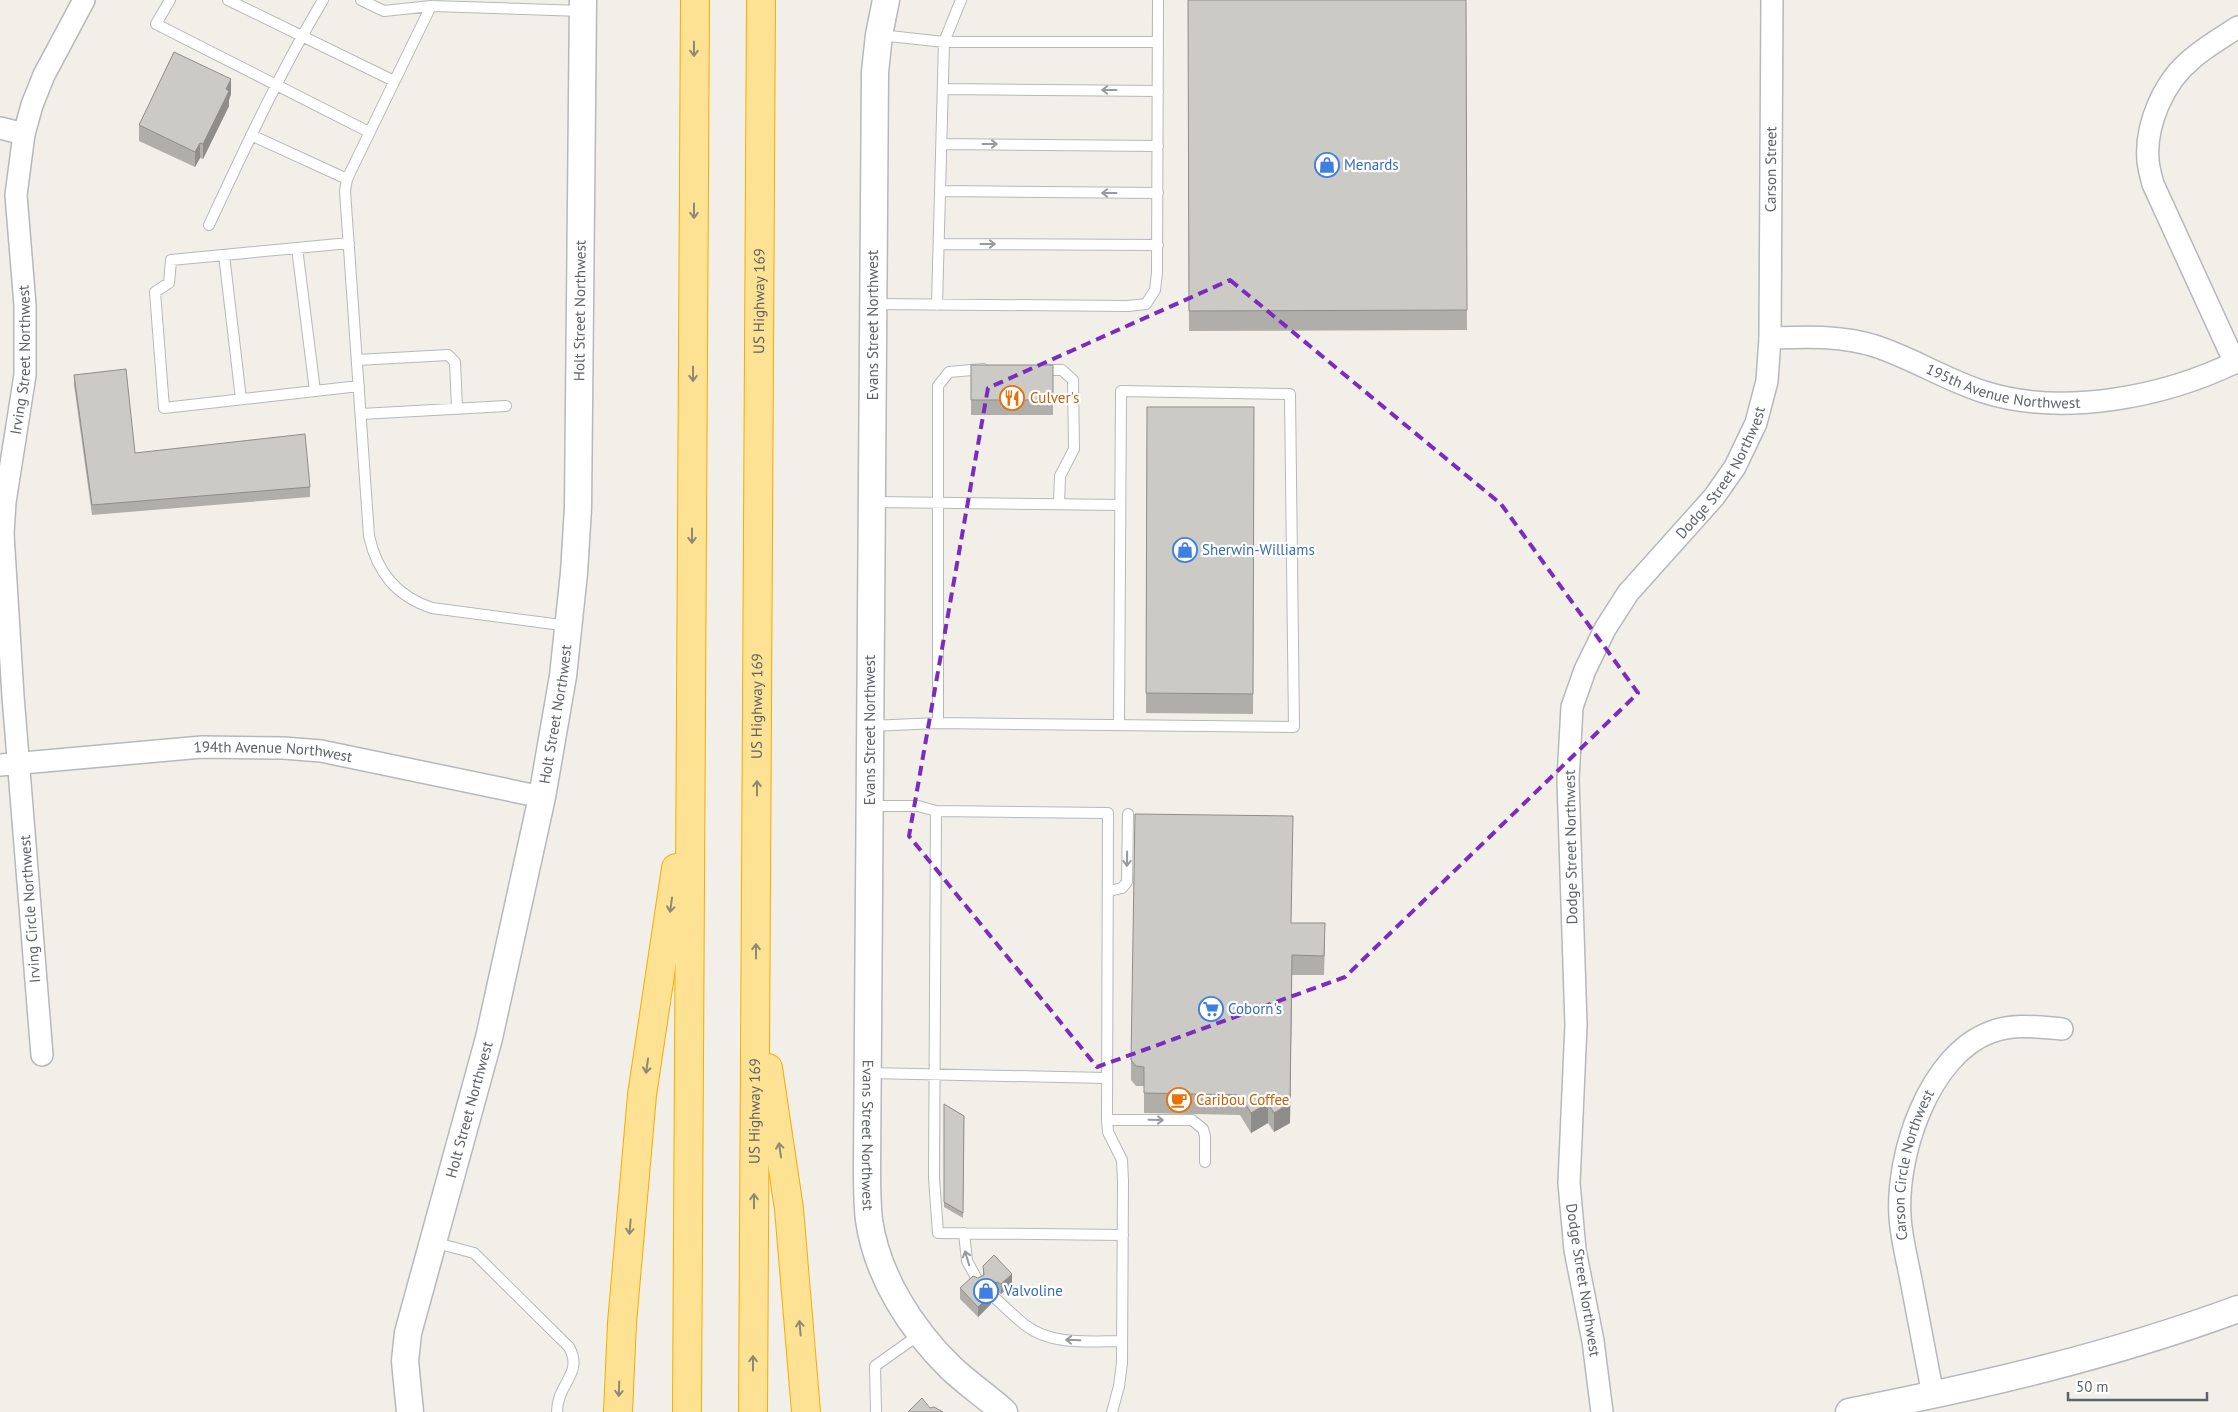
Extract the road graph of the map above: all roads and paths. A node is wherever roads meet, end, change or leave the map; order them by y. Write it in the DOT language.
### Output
graph roads {
  1 [pos="84,0"];
  2 [pos="170,0"];
  3 [pos="228,0"];
  4 [pos="323,0"];
  5 [pos="361,0"];
  6 [pos="389,0"];
  7 [pos="695,0"];
  8 [pos="761,0"];
  9 [pos="886,0"];
  10 [pos="961,0"];
  11 [pos="1158,0"];
  12 [pos="1772,0"];
  13 [pos="431,6"];
  14 [pos="583,6"];
  15 [pos="384,11"];
  16 [pos="2238,27"];
  17 [pos="879,35"];
  18 [pos="301,36"];
  19 [pos="944,42"];
  20 [pos="1158,42"];
  21 [pos="394,81"];
  22 [pos="276,85"];
  23 [pos="943,89"];
  24 [pos="1158,91"];
  25 [pos="0,128"];
  26 [pos="369,132"];
  27 [pos="24,134"];
  28 [pos="251,135"];
  29 [pos="942,144"];
  30 [pos="1158,146"];
  31 [pos="347,179"];
  32 [pos="940,191"];
  33 [pos="1158,193"];
  34 [pos="210,224"];
  35 [pos="349,243"];
  36 [pos="939,244"];
  37 [pos="1158,245"];
  38 [pos="297,248"];
  39 [pos="224,255"];
  40 [pos="873,304"];
  41 [pos="938,304"];
  42 [pos="1770,338"];
  43 [pos="357,360"];
  44 [pos="2236,362"];
  45 [pos="992,369"];
  46 [pos="1032,370"];
  47 [pos="359,386"];
  48 [pos="315,391"];
  49 [pos="241,399"];
  50 [pos="506,406"];
  51 [pos="458,408"];
  52 [pos="361,414"];
  53 [pos="8,437"];
  54 [pos="872,502"];
  55 [pos="939,502"];
  56 [pos="1059,504"];
  57 [pos="1120,505"];
  58 [pos="569,626"];
  59 [pos="938,724"];
  60 [pos="1119,725"];
  61 [pos="869,726"];
  62 [pos="10,764"];
  63 [pos="691,770"];
  64 [pos="542,797"];
  65 [pos="870,806"];
  66 [pos="936,811"];
  67 [pos="1128,814"];
  68 [pos="1109,891"];
  69 [pos="755,979"];
  70 [pos="2062,1029"];
  71 [pos="42,1055"];
  72 [pos="869,1073"];
  73 [pos="936,1075"];
  74 [pos="1106,1078"];
  75 [pos="1107,1120"];
  76 [pos="1205,1162"];
  77 [pos="964,1233"];
  78 [pos="1123,1235"];
  79 [pos="433,1242"];
  80 [pos="978,1280"];
  81 [pos="996,1299"];
  82 [pos="2238,1309"];
  83 [pos="921,1333"];
  84 [pos="1122,1341"];
  85 [pos="1933,1395"];
  86 [pos="410,1412"];
  87 [pos="558,1412"];
  88 [pos="618,1412"];
  89 [pos="687,1412"];
  90 [pos="753,1412"];
  91 [pos="806,1412"];
  92 [pos="876,1412"];
  93 [pos="1004,1412"];
  94 [pos="1112,1412"];
  95 [pos="1602,1412"];
  96 [pos="1848,1412"];
  1 -- 27 [label="street, Irving Street Northwest"];
  2 -- 22 [label="lane"];
  3 -- 18 [label="lane"];
  4 -- 18 [label="lane"];
  5 -- 15 [label="lane"];
  6 -- 15 [label="lane"];
  7 -- 63 [label="highway, one-way"];
  69 -- 8 [label="highway, US Highway 169, one-way"];
  9 -- 17 [label="street, Evans Street Northwest"];
  10 -- 19 [label="lane"];
  11 -- 20 [label="lane"];
  12 -- 42 [label="street, Carson Street"];
  13 -- 14 [label="lane"];
  13 -- 15 [label="lane"];
  13 -- 21 [label="lane"];
  14 -- 58 [label="street, Holt Street Northwest"];
  16 -- 44 [label="street"];
  17 -- 19 [label="lane"];
  17 -- 40 [label="street, Evans Street Northwest"];
  18 -- 21 [label="lane"];
  18 -- 22 [label="lane"];
  19 -- 20 [label="lane"];
  19 -- 23 [label="lane"];
  20 -- 24 [label="lane"];
  21 -- 26 [label="lane"];
  22 -- 26 [label="lane"];
  22 -- 28 [label="lane"];
  24 -- 23 [label="lane, one-way"];
  23 -- 29 [label="lane"];
  24 -- 30 [label="lane"];
  25 -- 27 [label="street"];
  26 -- 31 [label="lane"];
  27 -- 53 [label="street, Irving Street Northwest"];
  28 -- 31 [label="lane"];
  28 -- 34 [label="lane"];
  29 -- 30 [label="lane, one-way"];
  29 -- 32 [label="lane"];
  30 -- 33 [label="lane"];
  31 -- 35 [label="lane"];
  33 -- 32 [label="lane, one-way"];
  32 -- 36 [label="lane"];
  33 -- 37 [label="lane"];
  35 -- 38 [label="lane"];
  35 -- 43 [label="lane"];
  36 -- 37 [label="lane, one-way"];
  36 -- 41 [label="lane"];
  37 -- 41 [label="lane"];
  38 -- 39 [label="lane"];
  38 -- 48 [label="lane"];
  39 -- 49 [label="lane"];
  39 -- 49 [label="lane"];
  40 -- 41 [label="lane"];
  40 -- 54 [label="street, Evans Street Northwest"];
  42 -- 44 [label="street, 195th Avenue Northwest"];
  42 -- 95 [label="street, Dodge Street Northwest"];
  43 -- 47 [label="lane"];
  43 -- 51 [label="lane"];
  45 -- 55 [label="lane"];
  46 -- 56 [label="lane"];
  47 -- 48 [label="lane"];
  47 -- 52 [label="lane"];
  48 -- 49 [label="lane"];
  50 -- 51 [label="lane"];
  51 -- 52 [label="lane"];
  52 -- 58 [label="lane"];
  53 -- 62 [label="street, Irving Street Northwest"];
  54 -- 55 [label="lane"];
  54 -- 61 [label="street, Evans Street Northwest"];
  55 -- 56 [label="lane"];
  55 -- 59 [label="lane"];
  56 -- 57 [label="lane"];
  57 -- 60 [label="lane"];
  57 -- 60 [label="lane"];
  58 -- 64 [label="street, Holt Street Northwest"];
  59 -- 60 [label="lane"];
  59 -- 61 [label="lane"];
  61 -- 65 [label="street, Evans Street Northwest"];
  62 -- 64 [label="street, 194th Avenue Northwest"];
  62 -- 71 [label="street, Irving Circle Northwest"];
  63 -- 88 [label="highway, one-way"];
  63 -- 89 [label="highway"];
  64 -- 79 [label="street, Holt Street Northwest"];
  65 -- 66 [label="lane"];
  65 -- 72 [label="street, Evans Street Northwest"];
  66 -- 68 [label="lane"];
  66 -- 73 [label="lane"];
  67 -- 68 [label="lane, one-way"];
  68 -- 74 [label="lane"];
  90 -- 69 [label="highway, US Highway 169, one-way"];
  91 -- 69 [label="highway, one-way"];
  70 -- 85 [label="street, Carson Circle Northwest"];
  72 -- 73 [label="lane"];
  72 -- 83 [label="street, Evans Street Northwest"];
  73 -- 74 [label="lane"];
  73 -- 77 [label="lane"];
  74 -- 75 [label="lane"];
  75 -- 76 [label="lane, one-way"];
  75 -- 78 [label="lane"];
  77 -- 78 [label="lane"];
  80 -- 77 [label="lane, one-way"];
  78 -- 84 [label="lane"];
  79 -- 86 [label="street, Holt Street Northwest"];
  79 -- 87 [label="lane"];
  84 -- 81 [label="lane, one-way"];
  82 -- 85 [label="street"];
  83 -- 92 [label="lane"];
  83 -- 93 [label="street, Evans Street Northwest"];
  84 -- 94 [label="lane"];
  85 -- 96 [label="street"];
}
